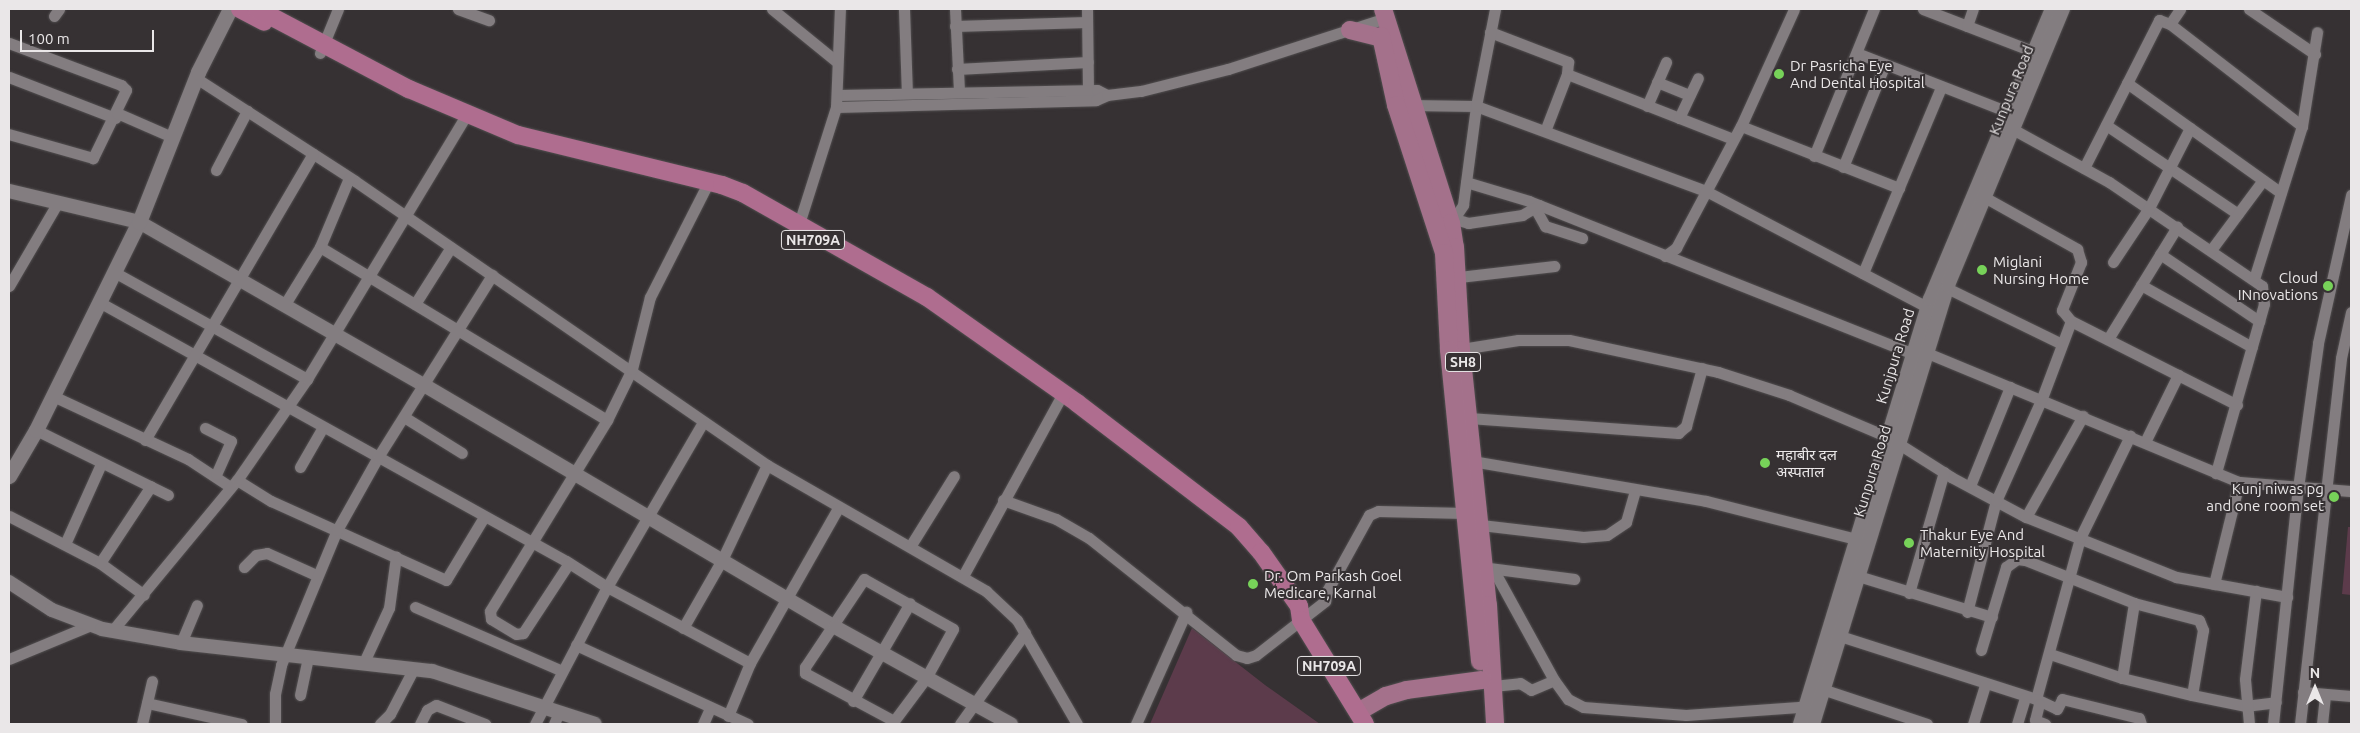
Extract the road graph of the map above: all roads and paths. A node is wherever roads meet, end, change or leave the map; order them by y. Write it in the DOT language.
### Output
graph roads {
  1 [pos="230,9"];
  2 [pos="240,9"];
  3 [pos="256,9"];
  4 [pos="338,9"];
  5 [pos="458,9"];
  6 [pos="772,9"];
  7 [pos="840,9"];
  8 [pos="904,9"];
  9 [pos="954,9"];
  10 [pos="1087,9"];
  11 [pos="1495,9"];
  12 [pos="1794,9"];
  13 [pos="1874,9"];
  14 [pos="1923,9"];
  15 [pos="1974,9"];
  16 [pos="2052,9"];
  17 [pos="2063,9"];
  18 [pos="2180,9"];
  19 [pos="2249,9"];
  20 [pos="1380,14"];
  21 [pos="483,15"];
  22 [pos="1087,22"];
  23 [pos="2170,24"];
  24 [pos="955,26"];
  25 [pos="1967,26"];
  26 [pos="1350,30"];
  27 [pos="1490,32"];
  28 [pos="2317,32"];
  29 [pos="1381,38"];
  30 [pos="9,43"];
  31 [pos="321,49"];
  32 [pos="1857,53"];
  33 [pos="2038,54"];
  34 [pos="2315,54"];
  35 [pos="837,62"];
  36 [pos="1088,62"];
  37 [pos="1666,62"];
  38 [pos="1886,64"];
  39 [pos="957,68"];
  40 [pos="1567,74"];
  41 [pos="9,77"];
  42 [pos="196,78"];
  43 [pos="1698,78"];
  44 [pos="1657,82"];
  45 [pos="2127,83"];
  46 [pos="1941,87"];
  47 [pos="1088,90"];
  48 [pos="959,92"];
  49 [pos="907,93"];
  50 [pos="838,95"];
  51 [pos="1107,95"];
  52 [pos="1690,95"];
  53 [pos="1405,105"];
  54 [pos="1476,106"];
  55 [pos="1647,106"];
  56 [pos="836,107"];
  57 [pos="247,111"];
  58 [pos="116,115"];
  59 [pos="1679,118"];
  60 [pos="463,120"];
  61 [pos="2010,120"];
  62 [pos="2106,125"];
  63 [pos="1741,126"];
  64 [pos="2302,126"];
  65 [pos="2190,128"];
  66 [pos="1545,131"];
  67 [pos="9,134"];
  68 [pos="172,137"];
  69 [pos="1733,139"];
  70 [pos="313,154"];
  71 [pos="1814,156"];
  72 [pos="2169,165"];
  73 [pos="1842,167"];
  74 [pos="2084,168"];
  75 [pos="216,170"];
  76 [pos="350,178"];
  77 [pos="2263,180"];
  78 [pos="1466,182"];
  79 [pos="9,183"];
  80 [pos="707,185"];
  81 [pos="1899,188"];
  82 [pos="9,191"];
  83 [pos="1706,191"];
  84 [pos="2280,192"];
  85 [pos="1980,195"];
  86 [pos="2351,195"];
  87 [pos="58,202"];
  88 [pos="1537,206"];
  89 [pos="2148,208"];
  90 [pos="2238,214"];
  91 [pos="407,217"];
  92 [pos="1453,221"];
  93 [pos="139,222"];
  94 [pos="798,227"];
  95 [pos="2177,227"];
  96 [pos="1582,238"];
  97 [pos="320,247"];
  98 [pos="451,247"];
  99 [pos="2211,250"];
  100 [pos="2160,254"];
  101 [pos="1665,256"];
  102 [pos="2113,262"];
  103 [pos="1554,266"];
  104 [pos="114,272"];
  105 [pos="1863,273"];
  106 [pos="492,275"];
  107 [pos="371,277"];
  108 [pos="1459,277"];
  109 [pos="240,279"];
  110 [pos="2254,279"];
  111 [pos="2141,285"];
  112 [pos="9,286"];
  113 [pos="1947,288"];
  114 [pos="99,302"];
  115 [pos="285,304"];
  116 [pos="416,304"];
  117 [pos="1453,309"];
  118 [pos="1933,310"];
  119 [pos="2351,312"];
  120 [pos="2259,320"];
  121 [pos="2071,321"];
  122 [pos="212,324"];
  123 [pos="459,331"];
  124 [pos="336,334"];
  125 [pos="2108,339"];
  126 [pos="2060,343"];
  127 [pos="2252,347"];
  128 [pos="1455,350"];
  129 [pos="1918,352"];
  130 [pos="193,355"];
  131 [pos="1702,368"];
  132 [pos="632,369"];
  133 [pos="2178,375"];
  134 [pos="307,379"];
  135 [pos="424,384"];
  136 [pos="2010,387"];
  137 [pos="1460,394"];
  138 [pos="53,396"];
  139 [pos="1061,397"];
  140 [pos="2042,398"];
  141 [pos="2237,405"];
  142 [pos="288,406"];
  143 [pos="2083,416"];
  144 [pos="404,417"];
  145 [pos="1469,418"];
  146 [pos="607,420"];
  147 [pos="703,422"];
  148 [pos="323,427"];
  149 [pos="205,428"];
  150 [pos="36,430"];
  151 [pos="2130,436"];
  152 [pos="145,440"];
  153 [pos="1893,440"];
  154 [pos="2144,442"];
  155 [pos="462,452"];
  156 [pos="378,457"];
  157 [pos="1472,461"];
  158 [pos="101,464"];
  159 [pos="767,465"];
  160 [pos="300,467"];
  161 [pos="1944,472"];
  162 [pos="575,473"];
  163 [pos="2216,473"];
  164 [pos="216,474"];
  165 [pos="9,476"];
  166 [pos="954,476"];
  167 [pos="2239,482"];
  168 [pos="233,483"];
  169 [pos="151,486"];
  170 [pos="1970,486"];
  171 [pos="2298,488"];
  172 [pos="2326,488"];
  173 [pos="1636,490"];
  174 [pos="2351,490"];
  175 [pos="168,495"];
  176 [pos="1003,500"];
  177 [pos="1996,501"];
  178 [pos="838,508"];
  179 [pos="1466,512"];
  180 [pos="9,516"];
  181 [pos="484,516"];
  182 [pos="650,517"];
  183 [pos="2026,517"];
  184 [pos="1481,526"];
  185 [pos="337,530"];
  186 [pos="2080,538"];
  187 [pos="1862,540"];
  188 [pos="532,542"];
  189 [pos="65,544"];
  190 [pos="911,545"];
  191 [pos="396,556"];
  192 [pos="722,560"];
  193 [pos="100,563"];
  194 [pos="570,563"];
  195 [pos="244,567"];
  196 [pos="1483,567"];
  197 [pos="316,575"];
  198 [pos="963,576"];
  199 [pos="1858,576"];
  200 [pos="1574,579"];
  201 [pos="2069,580"];
  202 [pos="9,582"];
  203 [pos="2214,584"];
  204 [pos="607,587"];
  205 [pos="2256,591"];
  206 [pos="1909,593"];
  207 [pos="144,595"];
  208 [pos="2287,597"];
  209 [pos="789,598"];
  210 [pos="910,603"];
  211 [pos="2134,603"];
  212 [pos="197,605"];
  213 [pos="415,607"];
  214 [pos="1186,612"];
  215 [pos="1967,612"];
  216 [pos="1992,617"];
  217 [pos="1301,620"];
  218 [pos="91,625"];
  219 [pos="835,627"];
  220 [pos="683,628"];
  221 [pos="112,631"];
  222 [pos="1025,633"];
  223 [pos="1840,636"];
  224 [pos="181,643"];
  225 [pos="576,646"];
  226 [pos="1981,650"];
  227 [pos="285,653"];
  228 [pos="881,653"];
  229 [pos="2050,654"];
  230 [pos="308,656"];
  231 [pos="9,658"];
  232 [pos="364,662"];
  233 [pos="750,663"];
  234 [pos="414,668"];
  235 [pos="562,671"];
  236 [pos="926,678"];
  237 [pos="2122,678"];
  238 [pos="1554,680"];
  239 [pos="152,681"];
  240 [pos="1487,683"];
  241 [pos="1985,685"];
  242 [pos="1818,687"];
  243 [pos="2303,692"];
  244 [pos="2325,694"];
  245 [pos="300,695"];
  246 [pos="2192,695"];
  247 [pos="2351,696"];
  248 [pos="2034,700"];
  249 [pos="853,701"];
  250 [pos="2276,702"];
  251 [pos="147,703"];
  252 [pos="973,704"];
  253 [pos="545,706"];
  254 [pos="1812,706"];
  255 [pos="2245,706"];
  256 [pos="710,708"];
  257 [pos="728,716"];
  258 [pos="556,718"];
  259 [pos="1361,718"];
  260 [pos="201,719"];
  261 [pos="1687,719"];
  262 [pos="2117,719"];
  263 [pos="142,724"];
  264 [pos="242,724"];
  265 [pos="275,724"];
  266 [pos="380,724"];
  267 [pos="420,724"];
  268 [pos="485,724"];
  269 [pos="535,724"];
  270 [pos="595,724"];
  271 [pos="703,724"];
  272 [pos="747,724"];
  273 [pos="960,724"];
  274 [pos="1011,724"];
  275 [pos="1077,724"];
  276 [pos="1136,724"];
  277 [pos="1486,724"];
  278 [pos="1495,724"];
  279 [pos="1800,724"];
  280 [pos="1813,724"];
  281 [pos="1927,724"];
  282 [pos="1973,724"];
  283 [pos="2017,724"];
  284 [pos="2045,724"];
  285 [pos="2141,724"];
  286 [pos="2249,724"];
  287 [pos="2273,724"];
  288 [pos="2300,724"];
  289 [pos="2322,724"];
  1 -- 42 [label="main road"];
  2 -- 31 [label="highway, NH709A"];
  3 -- 31 [label="highway, NH709A"];
  4 -- 31 [label="street"];
  5 -- 21 [label="street"];
  6 -- 35 [label="street"];
  7 -- 35 [label="street"];
  8 -- 49 [label="street"];
  9 -- 24 [label="street"];
  10 -- 22 [label="street"];
  11 -- 27 [label="street"];
  12 -- 63 [label="street"];
  13 -- 32 [label="street"];
  14 -- 25 [label="street"];
  15 -- 25 [label="street"];
  16 -- 33 [label="street, Kunjpura Road"];
  17 -- 33 [label="street, Kunpura Road"];
  18 -- 23 [label="street"];
  19 -- 34 [label="street"];
  20 -- 26 [label="street"];
  20 -- 29 [label="main road, SH8"];
  20 -- 53 [label="main road, SH8"];
  22 -- 24 [label="street"];
  22 -- 36 [label="street"];
  23 -- 45 [label="street"];
  23 -- 64 [label="street"];
  24 -- 39 [label="street"];
  25 -- 33 [label="street"];
  26 -- 29 [label="main road"];
  26 -- 51 [label="street"];
  27 -- 40 [label="street"];
  27 -- 54 [label="street"];
  28 -- 34 [label="street"];
  29 -- 53 [label="main road, SH8"];
  30 -- 58 [label="street"];
  31 -- 60 [label="highway, NH709A"];
  32 -- 38 [label="street"];
  32 -- 71 [label="street"];
  33 -- 61 [label="street, Kunjpura Road"];
  34 -- 64 [label="street"];
  35 -- 50 [label="street"];
  36 -- 39 [label="street"];
  36 -- 47 [label="street"];
  37 -- 44 [label="street"];
  38 -- 46 [label="street"];
  38 -- 73 [label="street"];
  39 -- 48 [label="street"];
  40 -- 55 [label="street"];
  40 -- 66 [label="street"];
  41 -- 58 [label="street"];
  42 -- 57 [label="street"];
  42 -- 68 [label="main road"];
  43 -- 52 [label="street"];
  44 -- 52 [label="street"];
  44 -- 55 [label="street"];
  45 -- 62 [label="street"];
  45 -- 65 [label="street"];
  46 -- 61 [label="street"];
  46 -- 81 [label="street"];
  47 -- 48 [label="street"];
  47 -- 51 [label="street"];
  48 -- 49 [label="street"];
  49 -- 50 [label="street"];
  50 -- 56 [label="street"];
  51 -- 56 [label="street"];
  52 -- 59 [label="street"];
  53 -- 54 [label="street"];
  53 -- 92 [label="main road, SH8"];
  53 -- 117 [label="main road, SH8"];
  54 -- 66 [label="street"];
  54 -- 78 [label="street"];
  55 -- 59 [label="street"];
  56 -- 94 [label="street"];
  57 -- 70 [label="street"];
  57 -- 75 [label="street"];
  58 -- 67 [label="street"];
  58 -- 68 [label="street"];
  59 -- 69 [label="street"];
  60 -- 80 [label="highway, NH709A"];
  60 -- 91 [label="street"];
  61 -- 74 [label="street"];
  61 -- 85 [label="street, Kunjpura Road"];
  62 -- 72 [label="street"];
  62 -- 74 [label="street"];
  63 -- 69 [label="street"];
  63 -- 71 [label="street"];
  64 -- 84 [label="street"];
  65 -- 72 [label="street"];
  65 -- 77 [label="street"];
  66 -- 83 [label="street"];
  68 -- 93 [label="main road"];
  69 -- 83 [label="street"];
  70 -- 76 [label="street"];
  70 -- 109 [label="street"];
  71 -- 73 [label="street"];
  72 -- 89 [label="street"];
  72 -- 90 [label="street"];
  73 -- 81 [label="street"];
  74 -- 89 [label="street"];
  76 -- 91 [label="street"];
  76 -- 97 [label="street"];
  77 -- 84 [label="street"];
  77 -- 90 [label="street"];
  78 -- 88 [label="street"];
  78 -- 92 [label="street"];
  79 -- 87 [label="street"];
  80 -- 94 [label="highway, NH709A"];
  80 -- 132 [label="street"];
  81 -- 105 [label="street"];
  82 -- 87 [label="street"];
  83 -- 101 [label="street"];
  83 -- 105 [label="street"];
  84 -- 110 [label="street"];
  85 -- 113 [label="street"];
  85 -- 118 [label="street, Kunjpura Road"];
  85 -- 121 [label="street"];
  86 -- 171 [label="street"];
  87 -- 93 [label="street"];
  87 -- 112 [label="street"];
  88 -- 92 [label="street"];
  88 -- 96 [label="street"];
  88 -- 101 [label="street"];
  89 -- 95 [label="street"];
  89 -- 102 [label="street"];
  90 -- 99 [label="street"];
  91 -- 98 [label="street"];
  91 -- 107 [label="street"];
  92 -- 108 [label="main road, SH8"];
  93 -- 104 [label="main road"];
  93 -- 109 [label="street"];
  94 -- 139 [label="highway, NH709A"];
  95 -- 99 [label="street"];
  95 -- 100 [label="street"];
  97 -- 107 [label="street"];
  97 -- 115 [label="street"];
  98 -- 106 [label="street"];
  98 -- 116 [label="street"];
  99 -- 110 [label="street"];
  100 -- 111 [label="street"];
  100 -- 120 [label="street"];
  101 -- 129 [label="street"];
  103 -- 108 [label="street"];
  104 -- 114 [label="main road"];
  104 -- 122 [label="street"];
  105 -- 118 [label="street"];
  106 -- 123 [label="street"];
  106 -- 132 [label="street"];
  107 -- 116 [label="street"];
  107 -- 124 [label="street"];
  108 -- 117 [label="main road, SH8"];
  109 -- 115 [label="street"];
  109 -- 122 [label="street"];
  110 -- 120 [label="street"];
  111 -- 125 [label="street"];
  111 -- 127 [label="street"];
  113 -- 118 [label="street"];
  113 -- 126 [label="street"];
  114 -- 130 [label="street"];
  114 -- 138 [label="main road"];
  115 -- 124 [label="street"];
  116 -- 123 [label="street"];
  117 -- 128 [label="main road, SH8"];
  118 -- 129 [label="street, Kunjpura Road"];
  119 -- 172 [label="street"];
  120 -- 127 [label="street"];
  121 -- 125 [label="street"];
  121 -- 126 [label="street"];
  122 -- 130 [label="street"];
  122 -- 134 [label="street"];
  123 -- 135 [label="street"];
  123 -- 146 [label="street"];
  124 -- 134 [label="street"];
  124 -- 135 [label="street"];
  125 -- 133 [label="street"];
  126 -- 140 [label="street"];
  127 -- 141 [label="street"];
  128 -- 131 [label="street"];
  128 -- 137 [label="main road, SH8"];
  129 -- 136 [label="street"];
  129 -- 153 [label="street, Kunjpura Road"];
  130 -- 142 [label="street"];
  130 -- 152 [label="street"];
  131 -- 145 [label="street"];
  131 -- 153 [label="street"];
  132 -- 146 [label="street"];
  132 -- 147 [label="street"];
  133 -- 141 [label="street"];
  133 -- 154 [label="street"];
  134 -- 142 [label="street"];
  135 -- 144 [label="street"];
  135 -- 162 [label="street"];
  136 -- 140 [label="street"];
  136 -- 170 [label="street"];
  137 -- 145 [label="main road, SH8"];
  137 -- 179 [label="main road, SH8"];
  138 -- 150 [label="main road"];
  138 -- 152 [label="street"];
  139 -- 176 [label="street"];
  139 -- 217 [label="highway, NH709A"];
  140 -- 143 [label="street"];
  140 -- 177 [label="street"];
  141 -- 163 [label="street"];
  142 -- 148 [label="street"];
  142 -- 168 [label="street"];
  143 -- 151 [label="street"];
  143 -- 183 [label="street"];
  144 -- 155 [label="street"];
  144 -- 156 [label="street"];
  145 -- 157 [label="main road, SH8"];
  146 -- 162 [label="street"];
  147 -- 159 [label="street"];
  147 -- 182 [label="street"];
  148 -- 156 [label="street"];
  148 -- 160 [label="street"];
  149 -- 164 [label="street"];
  150 -- 158 [label="street"];
  150 -- 165 [label="main road"];
  151 -- 154 [label="street"];
  151 -- 186 [label="street"];
  152 -- 164 [label="street"];
  153 -- 161 [label="street"];
  153 -- 187 [label="street, Kunjpura Road"];
  154 -- 163 [label="street"];
  156 -- 181 [label="street"];
  156 -- 185 [label="street"];
  157 -- 173 [label="street"];
  157 -- 184 [label="main road, SH8"];
  158 -- 169 [label="street"];
  158 -- 189 [label="street"];
  159 -- 178 [label="street"];
  159 -- 192 [label="street"];
  161 -- 170 [label="street"];
  161 -- 206 [label="street"];
  162 -- 182 [label="street"];
  162 -- 188 [label="street"];
  163 -- 167 [label="street"];
  164 -- 168 [label="street"];
  166 -- 190 [label="street"];
  167 -- 171 [label="street"];
  167 -- 203 [label="street"];
  168 -- 185 [label="street"];
  168 -- 207 [label="street"];
  169 -- 175 [label="street"];
  169 -- 193 [label="street"];
  170 -- 177 [label="street"];
  171 -- 172 [label="street"];
  171 -- 208 [label="street"];
  172 -- 174 [label="street"];
  172 -- 243 [label="street"];
  173 -- 184 [label="street"];
  173 -- 187 [label="street"];
  176 -- 198 [label="street"];
  176 -- 214 [label="street"];
  177 -- 183 [label="street"];
  177 -- 215 [label="street"];
  178 -- 190 [label="street"];
  178 -- 209 [label="street"];
  179 -- 196 [label="main road, SH8"];
  179 -- 217 [label="street"];
  180 -- 189 [label="street"];
  181 -- 188 [label="street"];
  181 -- 191 [label="street"];
  182 -- 192 [label="street"];
  182 -- 204 [label="street"];
  183 -- 186 [label="street"];
  184 -- 196 [label="main road, SH8"];
  185 -- 191 [label="street"];
  185 -- 197 [label="street"];
  186 -- 201 [label="street"];
  186 -- 203 [label="street"];
  187 -- 199 [label="street"];
  187 -- 242 [label="street, Kunjpura Road"];
  188 -- 194 [label="street"];
  188 -- 194 [label="street"];
  189 -- 193 [label="street"];
  190 -- 198 [label="street"];
  191 -- 232 [label="street"];
  192 -- 209 [label="street"];
  192 -- 220 [label="street"];
  193 -- 207 [label="street"];
  194 -- 204 [label="street"];
  195 -- 197 [label="street"];
  196 -- 200 [label="street"];
  196 -- 238 [label="street"];
  196 -- 240 [label="main road, SH8"];
  197 -- 227 [label="street"];
  198 -- 222 [label="street"];
  199 -- 206 [label="street"];
  199 -- 223 [label="street"];
  201 -- 211 [label="street"];
  201 -- 216 [label="street"];
  201 -- 229 [label="street"];
  202 -- 218 [label="street"];
  203 -- 205 [label="street"];
  204 -- 220 [label="street"];
  204 -- 225 [label="street"];
  205 -- 208 [label="street"];
  205 -- 255 [label="street"];
  206 -- 215 [label="street"];
  207 -- 221 [label="street"];
  208 -- 250 [label="street"];
  209 -- 219 [label="street"];
  209 -- 233 [label="street"];
  210 -- 219 [label="street"];
  210 -- 228 [label="street"];
  210 -- 236 [label="street"];
  211 -- 237 [label="street"];
  211 -- 246 [label="street"];
  212 -- 224 [label="street"];
  213 -- 235 [label="street"];
  214 -- 217 [label="street"];
  214 -- 276 [label="street"];
  215 -- 216 [label="street"];
  216 -- 226 [label="street"];
  217 -- 259 [label="highway, NH709A"];
  218 -- 221 [label="street"];
  218 -- 231 [label="street"];
  219 -- 228 [label="street"];
  219 -- 249 [label="street"];
  220 -- 233 [label="street"];
  221 -- 224 [label="street"];
  222 -- 252 [label="street"];
  222 -- 275 [label="street"];
  223 -- 241 [label="street"];
  223 -- 242 [label="street"];
  224 -- 227 [label="street"];
  225 -- 235 [label="street"];
  225 -- 256 [label="street"];
  227 -- 230 [label="street"];
  227 -- 265 [label="street"];
  228 -- 236 [label="street"];
  228 -- 249 [label="street"];
  229 -- 237 [label="street"];
  229 -- 248 [label="street"];
  230 -- 232 [label="street"];
  230 -- 245 [label="street"];
  232 -- 234 [label="street"];
  233 -- 257 [label="street"];
  234 -- 253 [label="street"];
  234 -- 266 [label="street"];
  235 -- 253 [label="street"];
  236 -- 249 [label="street"];
  236 -- 252 [label="street"];
  237 -- 246 [label="street"];
  238 -- 240 [label="street"];
  238 -- 261 [label="street"];
  239 -- 251 [label="street"];
  240 -- 259 [label="main road"];
  240 -- 277 [label="main road, SH8"];
  240 -- 278 [label="main road, SH8"];
  241 -- 248 [label="street"];
  241 -- 282 [label="street"];
  242 -- 254 [label="street, Kunjpura Road"];
  242 -- 281 [label="street"];
  243 -- 244 [label="street"];
  243 -- 288 [label="street"];
  244 -- 247 [label="street"];
  244 -- 289 [label="street"];
  246 -- 255 [label="street"];
  248 -- 262 [label="street"];
  248 -- 283 [label="street"];
  248 -- 284 [label="street"];
  250 -- 255 [label="street"];
  250 -- 287 [label="street"];
  251 -- 260 [label="street"];
  251 -- 263 [label="street"];
  252 -- 273 [label="street"];
  252 -- 274 [label="street"];
  253 -- 258 [label="street"];
  253 -- 269 [label="street"];
  254 -- 261 [label="street"];
  254 -- 279 [label="street, Kunjpura Road"];
  254 -- 280 [label="street"];
  255 -- 286 [label="street"];
  256 -- 257 [label="street"];
  256 -- 271 [label="street"];
  257 -- 272 [label="street"];
  258 -- 270 [label="street"];
  260 -- 264 [label="street"];
  262 -- 285 [label="street"];
  267 -- 268 [label="street"];
}
